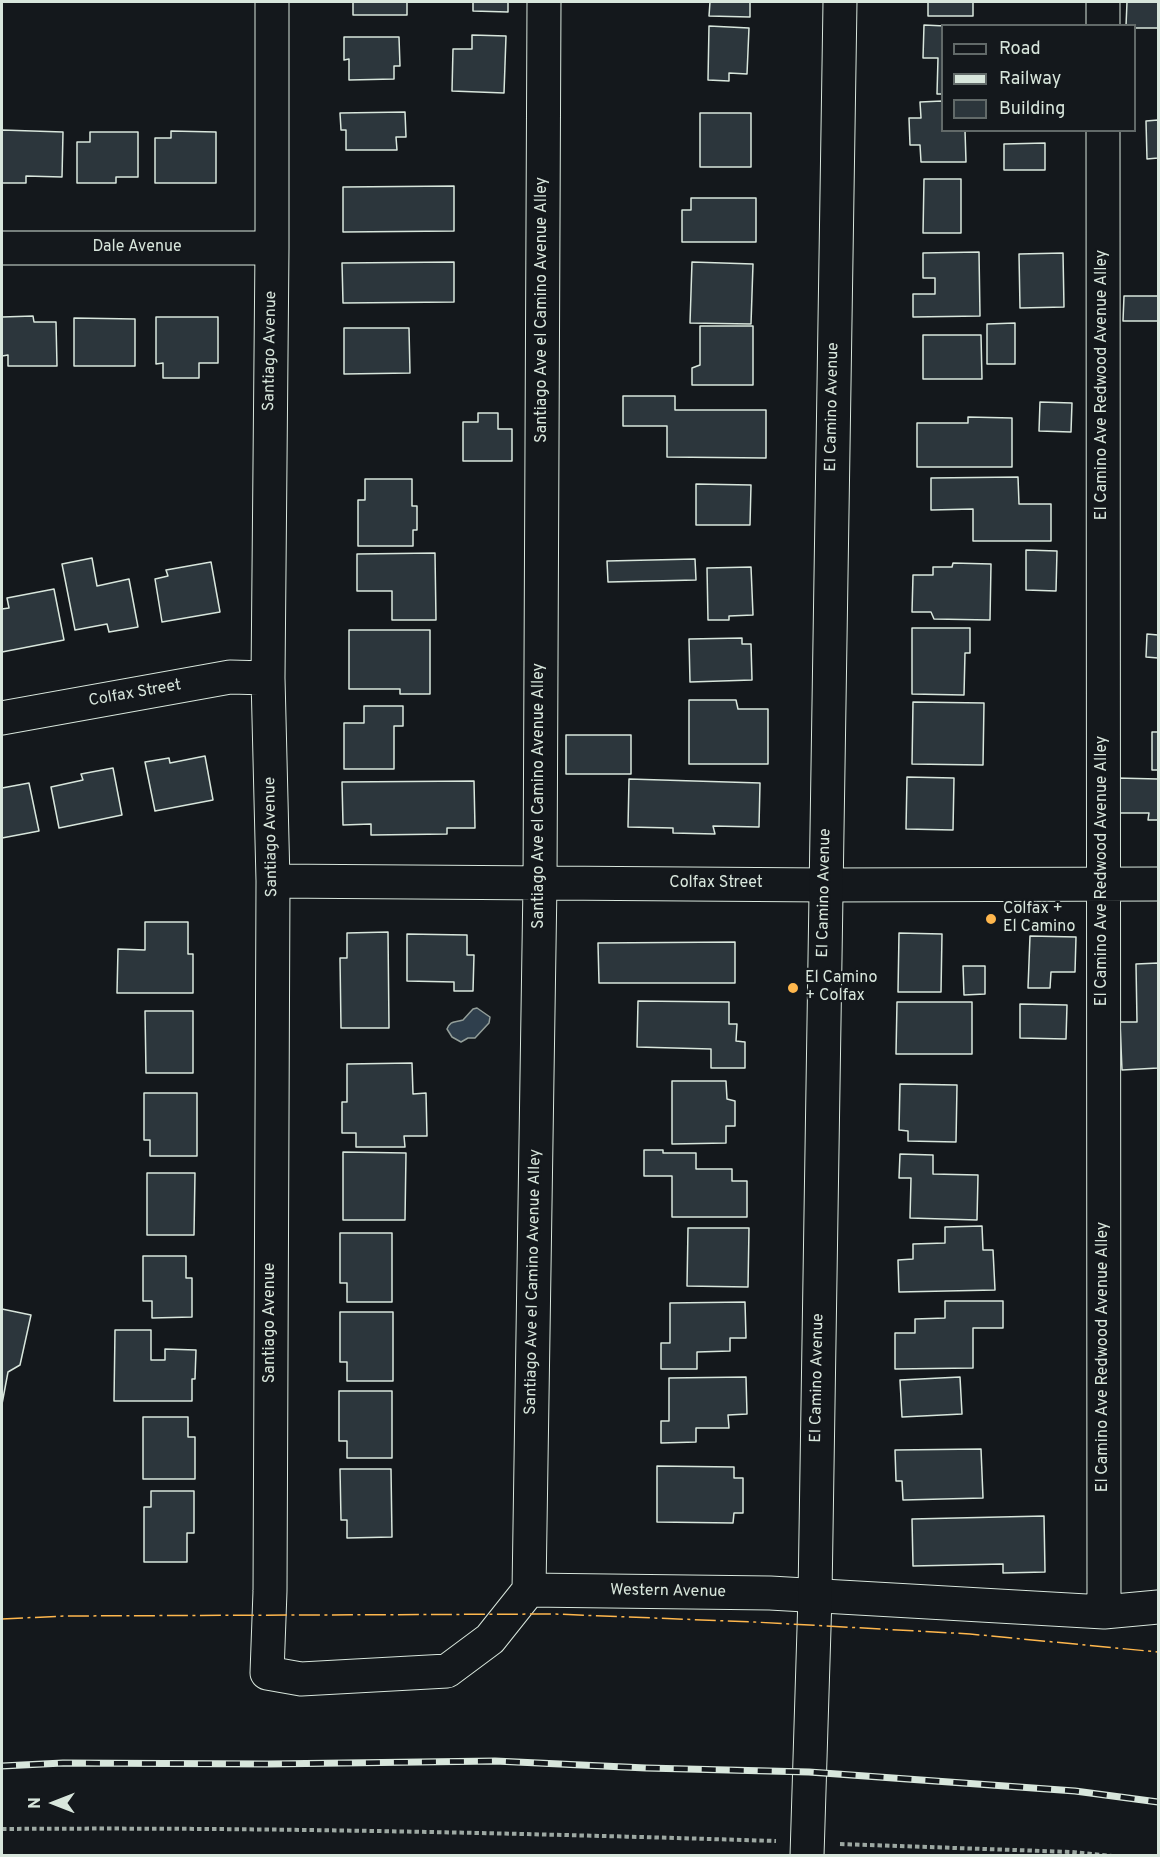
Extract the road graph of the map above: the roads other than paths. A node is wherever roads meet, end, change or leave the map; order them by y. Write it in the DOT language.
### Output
graph roads {
  1 [pos="272,2"];
  2 [pos="544,2"];
  3 [pos="840,2"];
  4 [pos="1103,2"];
  5 [pos="1103,24"];
  6 [pos="1103,132"];
  7 [pos="2,248"];
  8 [pos="272,248"];
  9 [pos="268,678"];
  10 [pos="2,718"];
  11 [pos="273,881"];
  12 [pos="540,883"];
  13 [pos="1158,884"];
  14 [pos="826,885"];
  15 [pos="1102,885"];
  16 [pos="529,1590"];
  17 [pos="815,1596"];
  18 [pos="1158,1607"];
  19 [pos="1104,1612"];
  20 [pos="807,1849"];
  1 -- 8 [label="street, Santiago Avenue"];
  2 -- 12 [label="street, Santiago Ave el Camino Avenue Alley"];
  3 -- 14 [label="street, El Camino Avenue"];
  4 -- 5 [label="street"];
  6 -- 15 [label="street, El Camino Ave Redwood Avenue Alley"];
  7 -- 8 [label="street, Dale Avenue"];
  8 -- 9 [label="street, Santiago Avenue"];
  9 -- 10 [label="street, Colfax Street"];
  9 -- 11 [label="street, Santiago Avenue"];
  11 -- 12 [label="street, Colfax Street"];
  11 -- 16 [label="street, Santiago Avenue"];
  12 -- 14 [label="street, Colfax Street"];
  12 -- 16 [label="street, Santiago Ave el Camino Avenue Alley"];
  13 -- 15 [label="street, Colfax Street"];
  14 -- 15 [label="street, Colfax Street"];
  14 -- 17 [label="street, El Camino Avenue"];
  15 -- 19 [label="street, El Camino Ave Redwood Avenue Alley"];
  16 -- 17 [label="street, Western Avenue"];
  17 -- 19 [label="street, Western Avenue"];
  17 -- 20 [label="street, El Camino Avenue"];
  18 -- 19 [label="street, Western Avenue"];
}
